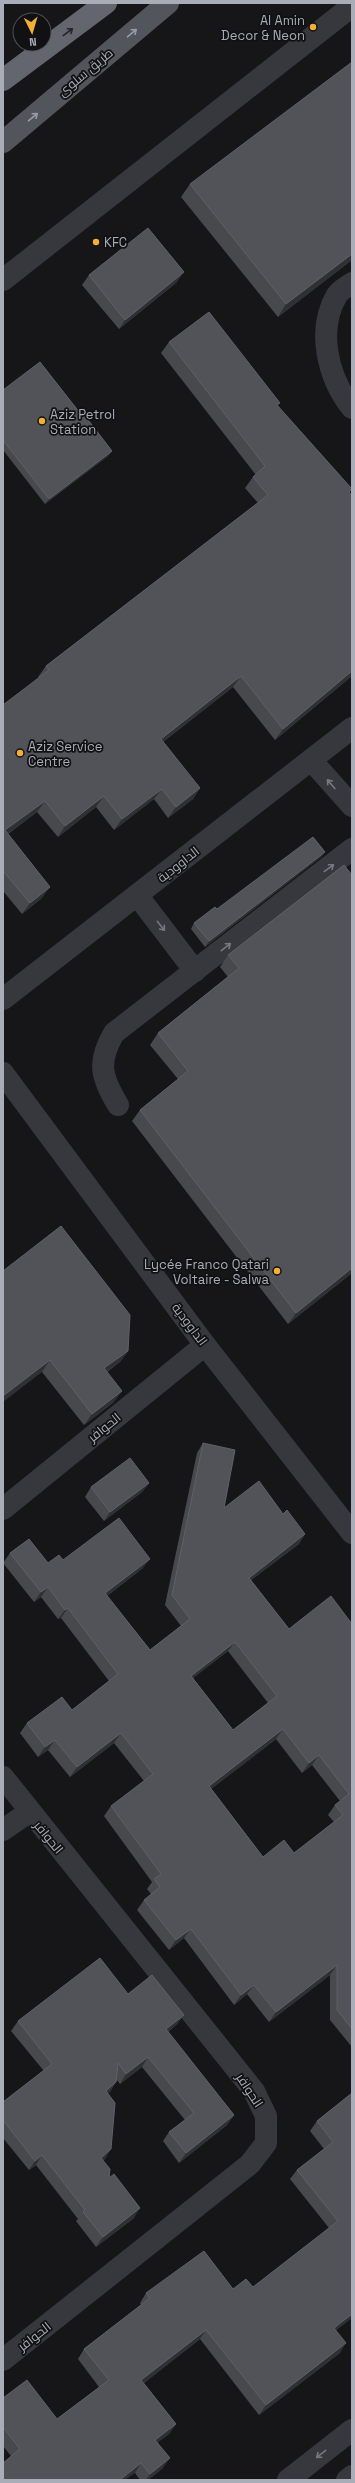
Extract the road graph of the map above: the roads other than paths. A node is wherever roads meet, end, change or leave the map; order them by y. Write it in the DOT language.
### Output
graph roads {
  1 [pos="106,3"];
  2 [pos="168,3"];
  3 [pos="352,6"];
  4 [pos="3,80"];
  5 [pos="3,142"];
  6 [pos="3,280"];
  7 [pos="352,283"];
  8 [pos="352,408"];
  9 [pos="352,728"];
  10 [pos="311,760"];
  11 [pos="352,806"];
  12 [pos="352,849"];
  13 [pos="137,895"];
  14 [pos="195,971"];
  15 [pos="3,999"];
  16 [pos="3,1073"];
  17 [pos="118,1105"];
  18 [pos="205,1345"];
  19 [pos="3,1509"];
  20 [pos="352,1534"];
  21 [pos="3,1777"];
  22 [pos="29,1812"];
  23 [pos="3,1830"];
  24 [pos="3,2360"];
  25 [pos="352,2430"];
  26 [pos="352,2476"];
  27 [pos="288,2480"];
  28 [pos="347,2480"];
  4 -- 1 [label="highway, one-way"];
  5 -- 2 [label="main road, طريق سلوى, one-way"];
  3 -- 6 [label="street"];
  7 -- 8 [label="street"];
  9 -- 10 [label="street, الداوودية"];
  11 -- 10 [label="street, one-way"];
  10 -- 13 [label="street, الداوودية"];
  14 -- 12 [label="street, one-way"];
  13 -- 14 [label="street, one-way"];
  13 -- 15 [label="street, الداوودية"];
  14 -- 17 [label="street"];
  16 -- 18 [label="street, الداوودية"];
  18 -- 19 [label="street, الحوافر"];
  18 -- 20 [label="street, الداوودية"];
  21 -- 22 [label="street, الحوافر"];
  22 -- 23 [label="street"];
  22 -- 24 [label="street, الحوافر"];
  25 -- 27 [label="street, one-way"];
  26 -- 28 [label="street"];
}
